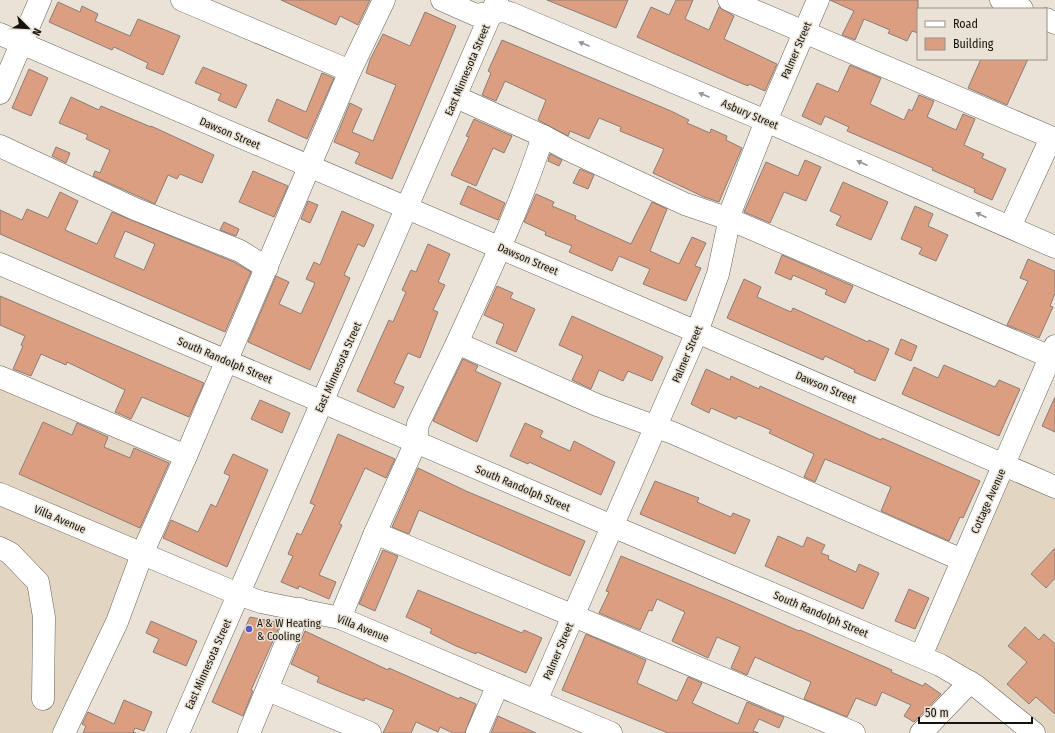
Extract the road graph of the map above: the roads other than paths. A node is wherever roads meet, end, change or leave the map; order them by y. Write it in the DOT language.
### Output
graph roads {
  1 [pos="40,0"];
  2 [pos="182,0"];
  3 [pos="384,0"];
  4 [pos="442,0"];
  5 [pos="729,0"];
  6 [pos="818,0"];
  7 [pos="1001,0"];
  8 [pos="494,7"];
  9 [pos="1020,8"];
  10 [pos="804,33"];
  11 [pos="0,34"];
  12 [pos="21,44"];
  13 [pos="350,71"];
  14 [pos="0,93"];
  15 [pos="456,97"];
  16 [pos="766,121"];
  17 [pos="543,136"];
  18 [pos="1053,139"];
  19 [pos="0,146"];
  20 [pos="310,167"];
  21 [pos="407,208"];
  22 [pos="729,219"];
  23 [pos="1010,227"];
  24 [pos="500,247"];
  25 [pos="1055,247"];
  26 [pos="0,264"];
  27 [pos="267,268"];
  28 [pos="698,332"];
  29 [pos="457,343"];
  30 [pos="1053,354"];
  31 [pos="227,360"];
  32 [pos="0,377"];
  33 [pos="322,402"];
  34 [pos="655,428"];
  35 [pos="416,442"];
  36 [pos="186,456"];
  37 [pos="1004,465"];
  38 [pos="1055,487"];
  39 [pos="0,494"];
  40 [pos="612,526"];
  41 [pos="375,533"];
  42 [pos="0,548"];
  43 [pos="142,554"];
  44 [pos="962,560"];
  45 [pos="238,594"];
  46 [pos="300,609"];
  47 [pos="574,615"];
  48 [pos="340,618"];
  49 [pos="921,656"];
  50 [pos="970,682"];
  51 [pos="498,685"];
  52 [pos="268,690"];
  53 [pos="43,699"];
  54 [pos="536,701"];
  55 [pos="64,733"];
  56 [pos="178,733"];
  57 [pos="249,733"];
  58 [pos="370,733"];
  59 [pos="477,733"];
  60 [pos="611,733"];
  61 [pos="854,733"];
  62 [pos="920,733"];
  63 [pos="1034,733"];
  1 -- 12 [label="street"];
  2 -- 13 [label="street"];
  3 -- 13 [label="street"];
  4 -- 8 [label="street, Asbury Street"];
  5 -- 10 [label="street"];
  6 -- 10 [label="street, Palmer Street"];
  7 -- 9 [label="street"];
  8 -- 15 [label="street, East Minnesota Street"];
  16 -- 8 [label="street, Asbury Street, one-way"];
  10 -- 16 [label="street, Palmer Street"];
  10 -- 18 [label="street"];
  11 -- 12 [label="street, Dawson Street"];
  12 -- 14 [label="street"];
  12 -- 20 [label="street, Dawson Street"];
  13 -- 20 [label="street"];
  15 -- 17 [label="street"];
  15 -- 21 [label="street, East Minnesota Street"];
  16 -- 22 [label="street, Palmer Street"];
  23 -- 16 [label="street, Asbury Street, one-way"];
  17 -- 22 [label="street"];
  17 -- 24 [label="street"];
  18 -- 23 [label="street"];
  19 -- 27 [label="street"];
  20 -- 21 [label="street, Dawson Street"];
  20 -- 27 [label="street"];
  21 -- 24 [label="street, Dawson Street"];
  21 -- 33 [label="street, East Minnesota Street"];
  22 -- 28 [label="street, Palmer Street"];
  22 -- 30 [label="street"];
  23 -- 25 [label="street, Asbury Street"];
  24 -- 28 [label="street, Dawson Street"];
  24 -- 29 [label="street"];
  26 -- 31 [label="street, South Randolph Street"];
  27 -- 31 [label="street"];
  28 -- 34 [label="street, Palmer Street"];
  28 -- 37 [label="street, Dawson Street"];
  29 -- 34 [label="street"];
  29 -- 35 [label="street"];
  30 -- 37 [label="street, Cottage Avenue"];
  31 -- 33 [label="street, South Randolph Street"];
  31 -- 36 [label="street"];
  32 -- 36 [label="street"];
  33 -- 35 [label="street, South Randolph Street"];
  33 -- 45 [label="street, East Minnesota Street"];
  34 -- 40 [label="street, Palmer Street"];
  34 -- 44 [label="street"];
  35 -- 40 [label="street, South Randolph Street"];
  35 -- 41 [label="street"];
  36 -- 43 [label="street"];
  37 -- 38 [label="street, Dawson Street"];
  37 -- 44 [label="street, Cottage Avenue"];
  39 -- 43 [label="street, Villa Avenue"];
  40 -- 47 [label="street, Palmer Street"];
  40 -- 49 [label="street, South Randolph Street"];
  41 -- 47 [label="street"];
  41 -- 48 [label="street"];
  42 -- 53 [label="street"];
  43 -- 45 [label="street, Villa Avenue"];
  43 -- 55 [label="street"];
  44 -- 49 [label="street, Cottage Avenue"];
  45 -- 46 [label="street, Villa Avenue"];
  45 -- 56 [label="street, East Minnesota Street"];
  46 -- 48 [label="street, Villa Avenue"];
  46 -- 52 [label="street"];
  47 -- 54 [label="street, Palmer Street"];
  47 -- 61 [label="street"];
  48 -- 51 [label="street, Villa Avenue"];
  49 -- 50 [label="street, South Randolph Street"];
  50 -- 62 [label="street"];
  50 -- 63 [label="street, South Randolph Street"];
  51 -- 54 [label="street, Villa Avenue"];
  51 -- 59 [label="street"];
  52 -- 57 [label="street"];
  52 -- 58 [label="street"];
  54 -- 60 [label="street, Villa Avenue"];
}
